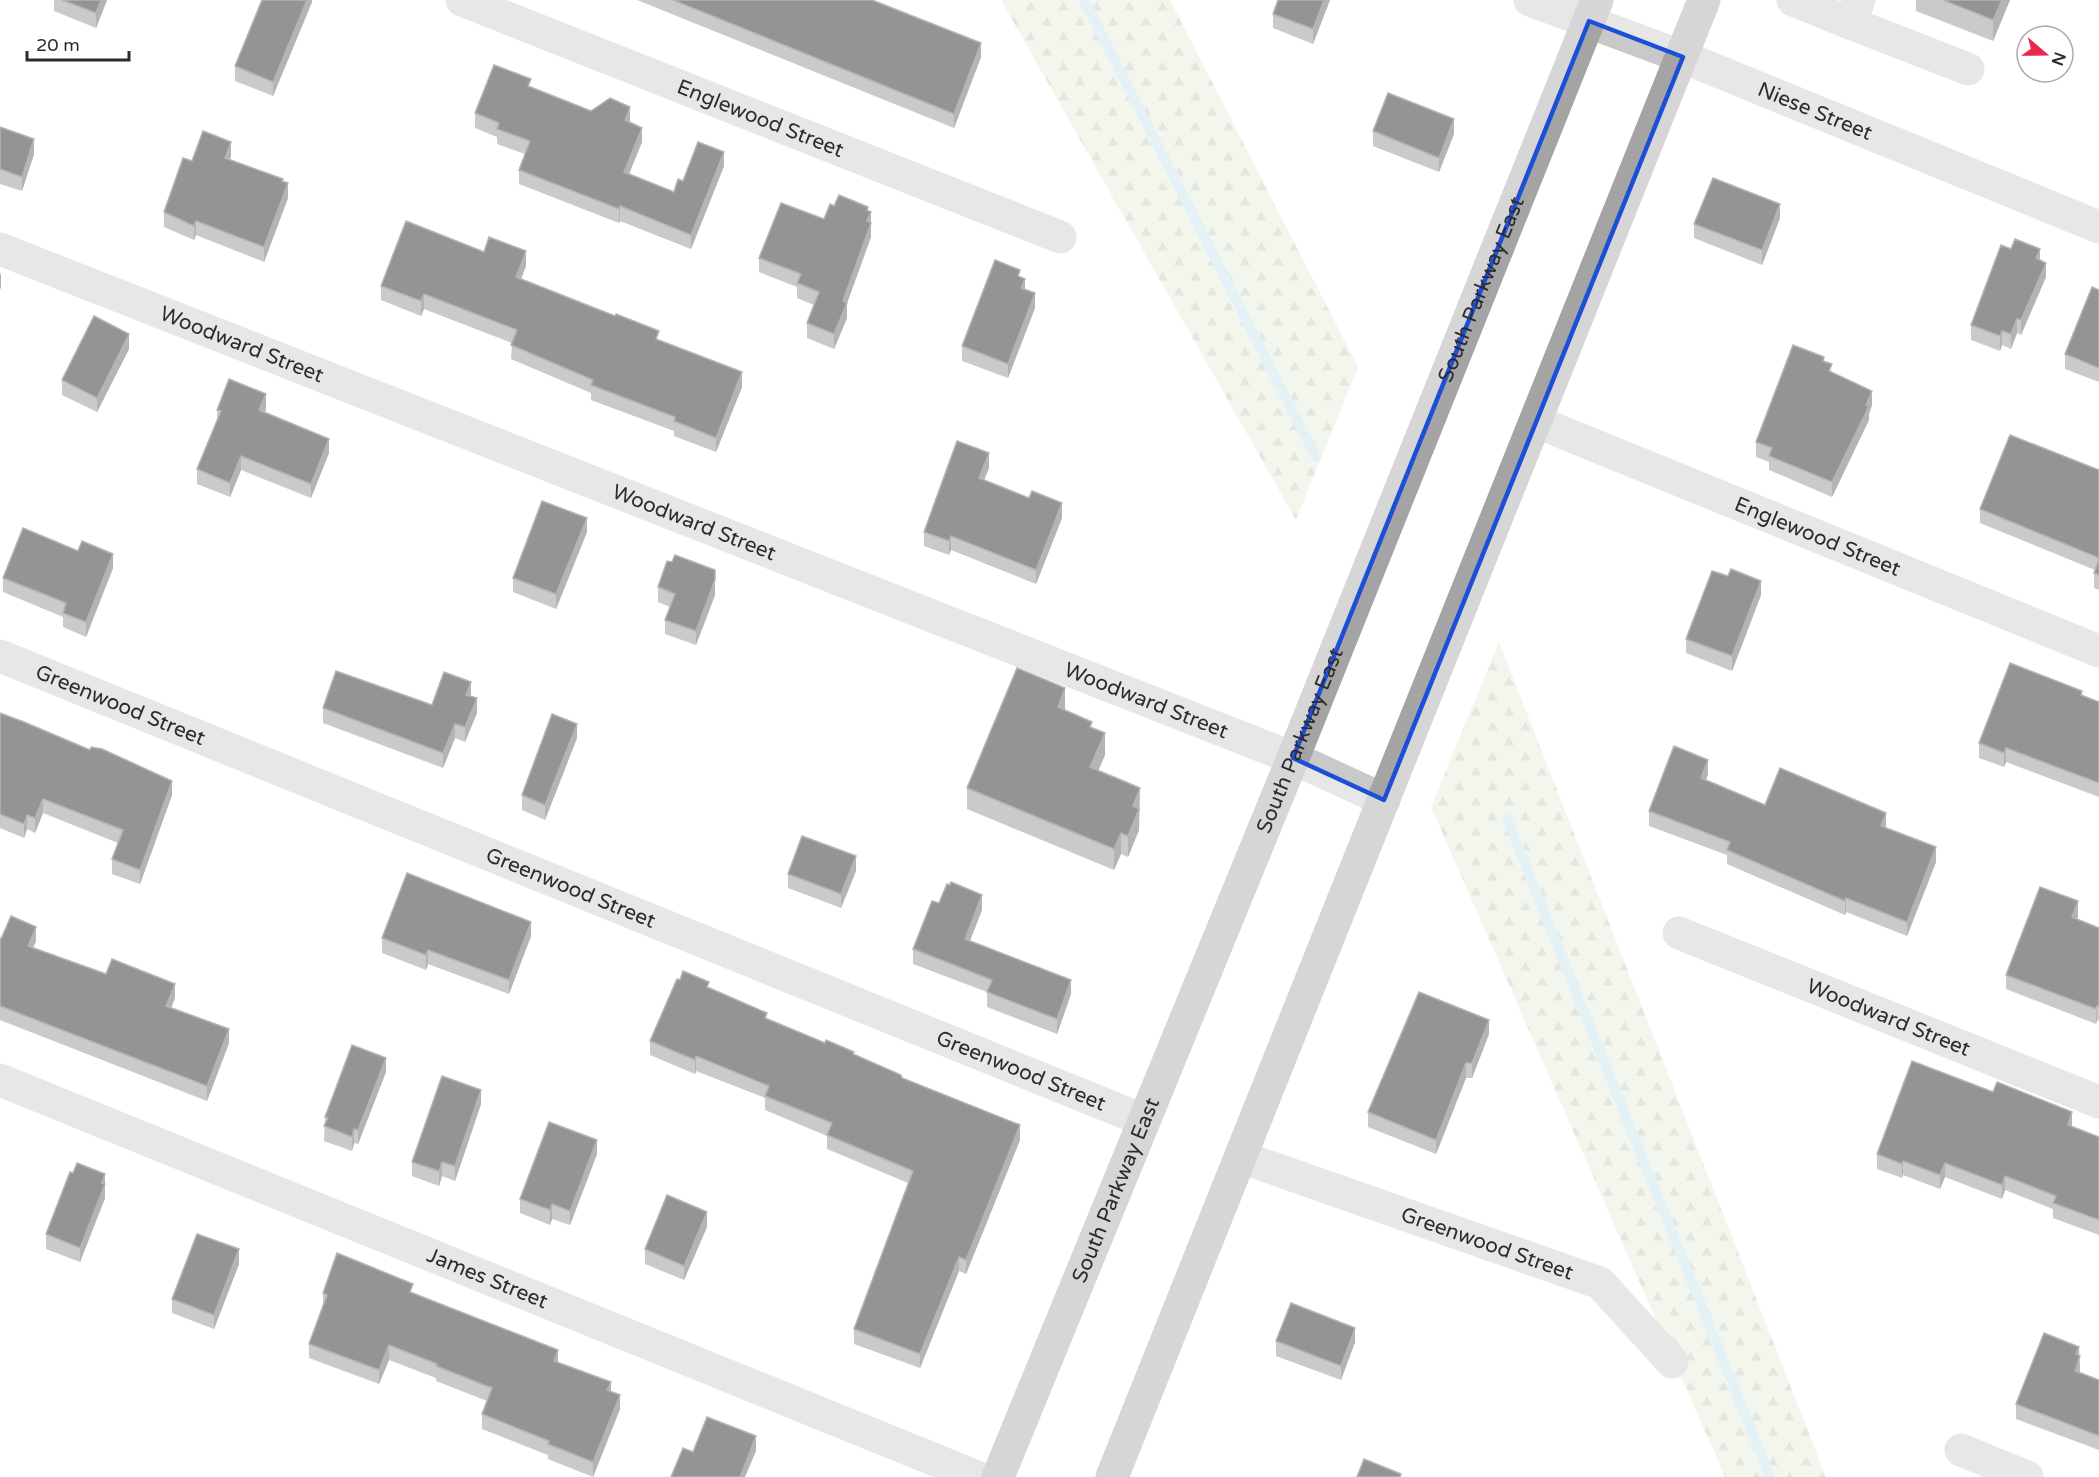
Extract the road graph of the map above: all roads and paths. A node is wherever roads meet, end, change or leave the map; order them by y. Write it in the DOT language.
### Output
graph roads {
  1 [pos="462,0"];
  2 [pos="1530,0"];
  3 [pos="1704,0"];
  4 [pos="1793,0"];
  5 [pos="1593,11"];
  6 [pos="1855,11"];
  7 [pos="1683,57"];
  8 [pos="1968,69"];
  9 [pos="2099,227"];
  10 [pos="1060,237"];
  11 [pos="0,249"];
  12 [pos="1537,422"];
  13 [pos="2099,651"];
  14 [pos="0,656"];
  15 [pos="1293,758"];
  16 [pos="1384,800"];
  17 [pos="1679,933"];
  18 [pos="0,1080"];
  19 [pos="2099,1102"];
  20 [pos="1143,1120"];
  21 [pos="1241,1157"];
  22 [pos="1672,1362"];
  23 [pos="1961,1450"];
  24 [pos="977,1477"];
  25 [pos="998,1477"];
  26 [pos="1112,1477"];
  27 [pos="2027,1477"];
  1 -- 10 [label="street, Englewood Street"];
  2 -- 5 [label="street, Niese Street"];
  3 -- 7 [label="main road"];
  4 -- 6 [label="street"];
  5 -- 7 [label="street, Niese Street"];
  5 -- 15 [label="main road, South Parkway East"];
  6 -- 8 [label="street"];
  7 -- 9 [label="street, Niese Street"];
  7 -- 12 [label="main road"];
  11 -- 15 [label="street, Woodward Street"];
  12 -- 13 [label="street, Englewood Street"];
  12 -- 16 [label="main road"];
  14 -- 20 [label="street, Greenwood Street"];
  15 -- 16 [label="street, Woodward Street"];
  15 -- 20 [label="main road, South Parkway East"];
  16 -- 21 [label="main road"];
  17 -- 19 [label="street, Woodward Street"];
  18 -- 24 [label="street, James Street"];
  20 -- 25 [label="main road, South Parkway East"];
  21 -- 22 [label="street, Greenwood Street"];
  21 -- 26 [label="main road"];
  23 -- 27 [label="street"];
}
